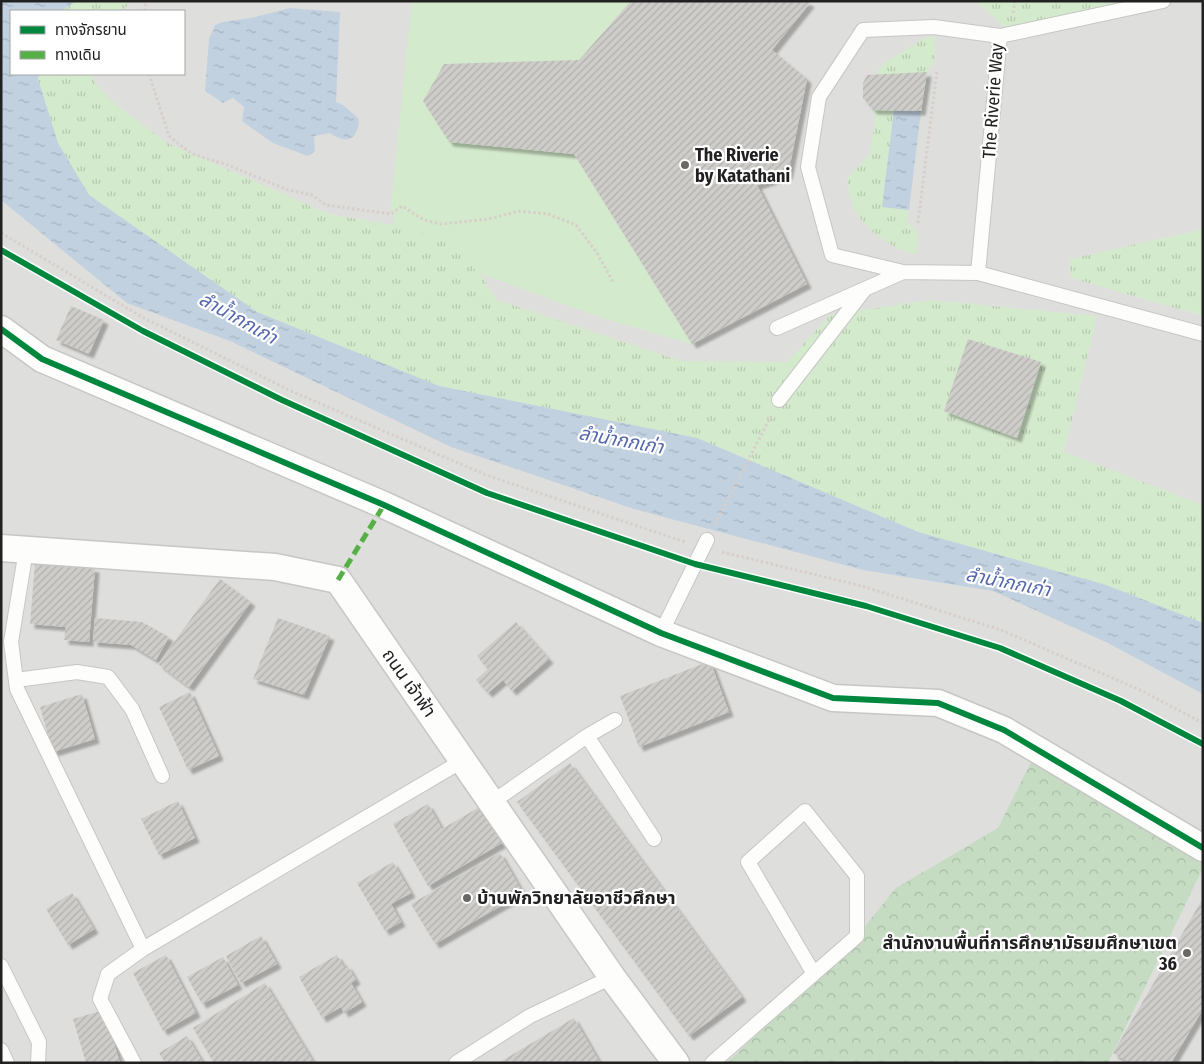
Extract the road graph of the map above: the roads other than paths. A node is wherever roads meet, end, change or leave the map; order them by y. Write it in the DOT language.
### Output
graph roads {
  1 [pos="1163,1"];
  2 [pos="1000,36"];
  3 [pos="903,272"];
  4 [pos="978,273"];
  5 [pos="865,289"];
  6 [pos="777,328"];
  7 [pos="1,329"];
  8 [pos="1203,334"];
  9 [pos="779,400"];
  10 [pos="705,544"];
  11 [pos="14,549"];
  12 [pos="661,634"];
  13 [pos="16,680"];
  14 [pos="615,720"];
  15 [pos="587,736"];
  16 [pos="462,760"];
  17 [pos="162,776"];
  18 [pos="491,802"];
  19 [pos="654,839"];
  20 [pos="1203,848"];
  21 [pos="143,949"];
  22 [pos="1,966"];
  23 [pos="814,974"];
  24 [pos="612,977"];
  25 [pos="1,1050"];
  26 [pos="7,1063"];
  27 [pos="38,1063"];
  28 [pos="134,1063"];
  29 [pos="456,1063"];
  30 [pos="676,1063"];
  31 [pos="712,1063"];
  1 -- 2 [label="lane"];
  2 -- 3 [label="lane, The Riverie Way"];
  2 -- 4 [label="lane, The Riverie Way"];
  3 -- 4 [label="lane, The Riverie Way"];
  3 -- 5 [label="lane"];
  4 -- 8 [label="lane, The Riverie Way"];
  5 -- 6 [label="lane"];
  5 -- 9 [label="lane"];
  7 -- 12 [label="street"];
  10 -- 12 [label="lane"];
  11 -- 13 [label="lane"];
  11 -- 16 [label="street, ถนน เจ้าฟ้า"];
  12 -- 20 [label="street"];
  13 -- 17 [label="lane"];
  13 -- 21 [label="lane"];
  14 -- 15 [label="lane"];
  15 -- 18 [label="lane"];
  15 -- 19 [label="lane"];
  16 -- 18 [label="street, ถนน เจ้าฟ้า"];
  16 -- 21 [label="lane"];
  18 -- 24 [label="street, ถนน เจ้าฟ้า"];
  21 -- 28 [label="lane"];
  22 -- 27 [label="lane"];
  23 -- 23 [label="lane"];
  23 -- 31 [label="lane"];
  24 -- 29 [label="lane"];
  24 -- 30 [label="street, ถนน เจ้าฟ้า"];
  25 -- 26 [label="lane"];
}
